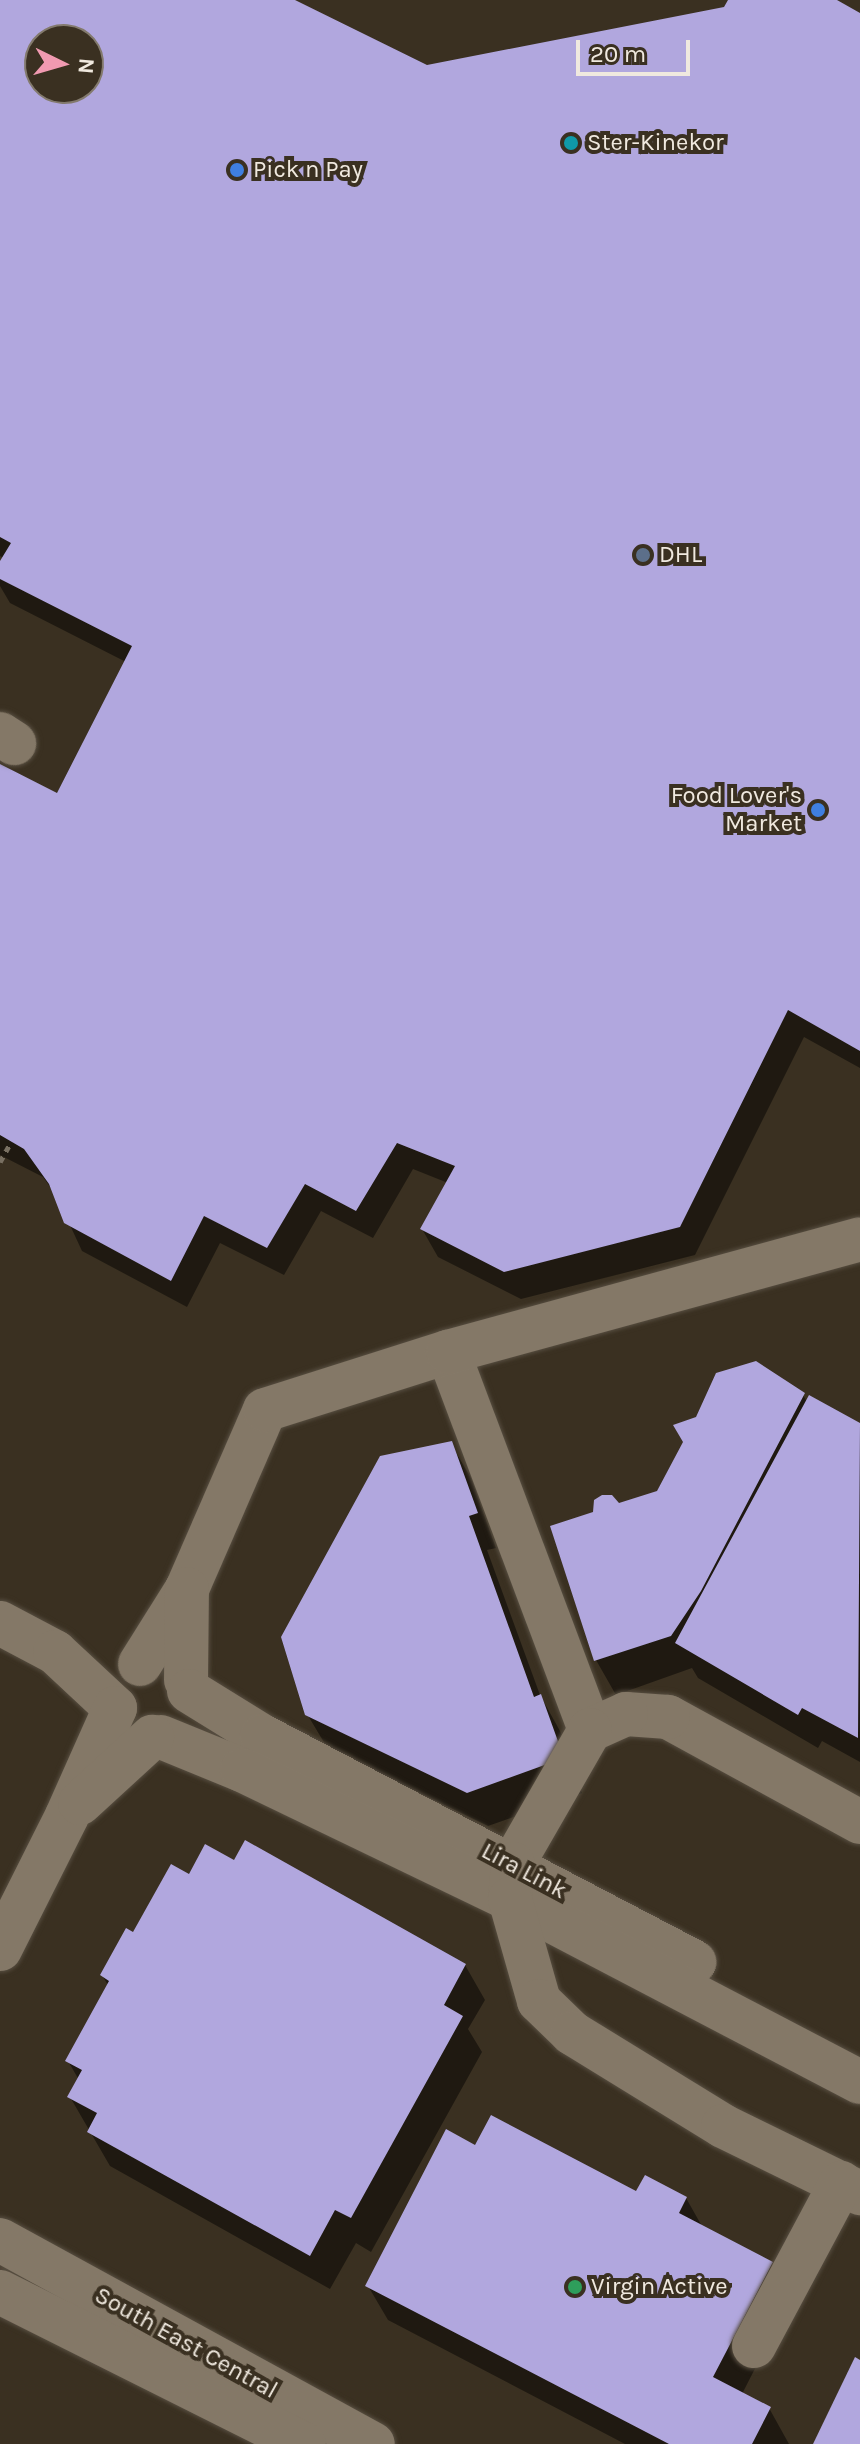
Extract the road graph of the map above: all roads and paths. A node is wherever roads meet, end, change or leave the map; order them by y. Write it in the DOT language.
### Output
graph roads {
  1 [pos="11,1142"];
  2 [pos="0,1162"];
  3 [pos="860,1239"];
  4 [pos="448,1352"];
  5 [pos="187,1589"];
  6 [pos="0,1623"];
  7 [pos="55,1652"];
  8 [pos="138,1664"];
  9 [pos="188,1685"];
  10 [pos="115,1708"];
  11 [pos="590,1730"];
  12 [pos="156,1737"];
  13 [pos="67,1816"];
  14 [pos="860,1822"];
  15 [pos="511,1882"];
  16 [pos="0,1949"];
  17 [pos="860,2051"];
  18 [pos="860,2082"];
  19 [pos="850,2188"];
  20 [pos="0,2240"];
  21 [pos="0,2292"];
  22 [pos="754,2346"];
  23 [pos="304,2444"];
  24 [pos="373,2444"];
  1 -- 2 [label="path"];
  3 -- 4 [label="street"];
  4 -- 5 [label="street"];
  4 -- 11 [label="street"];
  5 -- 8 [label="street"];
  5 -- 9 [label="street"];
  6 -- 7 [label="street"];
  7 -- 8 [label="street"];
  7 -- 10 [label="street"];
  8 -- 9 [label="street"];
  8 -- 10 [label="street"];
  9 -- 12 [label="street"];
  9 -- 15 [label="street, Lira Link"];
  10 -- 12 [label="street"];
  10 -- 13 [label="street"];
  11 -- 14 [label="street"];
  11 -- 15 [label="street"];
  12 -- 13 [label="street"];
  12 -- 15 [label="street, Lira Link"];
  13 -- 16 [label="street"];
  15 -- 17 [label="street, Lira Link"];
  15 -- 18 [label="street, Lira Link"];
  15 -- 19 [label="street, Lira Link"];
  19 -- 22 [label="street, Lira Link"];
  20 -- 24 [label="street, South East Central"];
  21 -- 23 [label="street, South East Central"];
}
